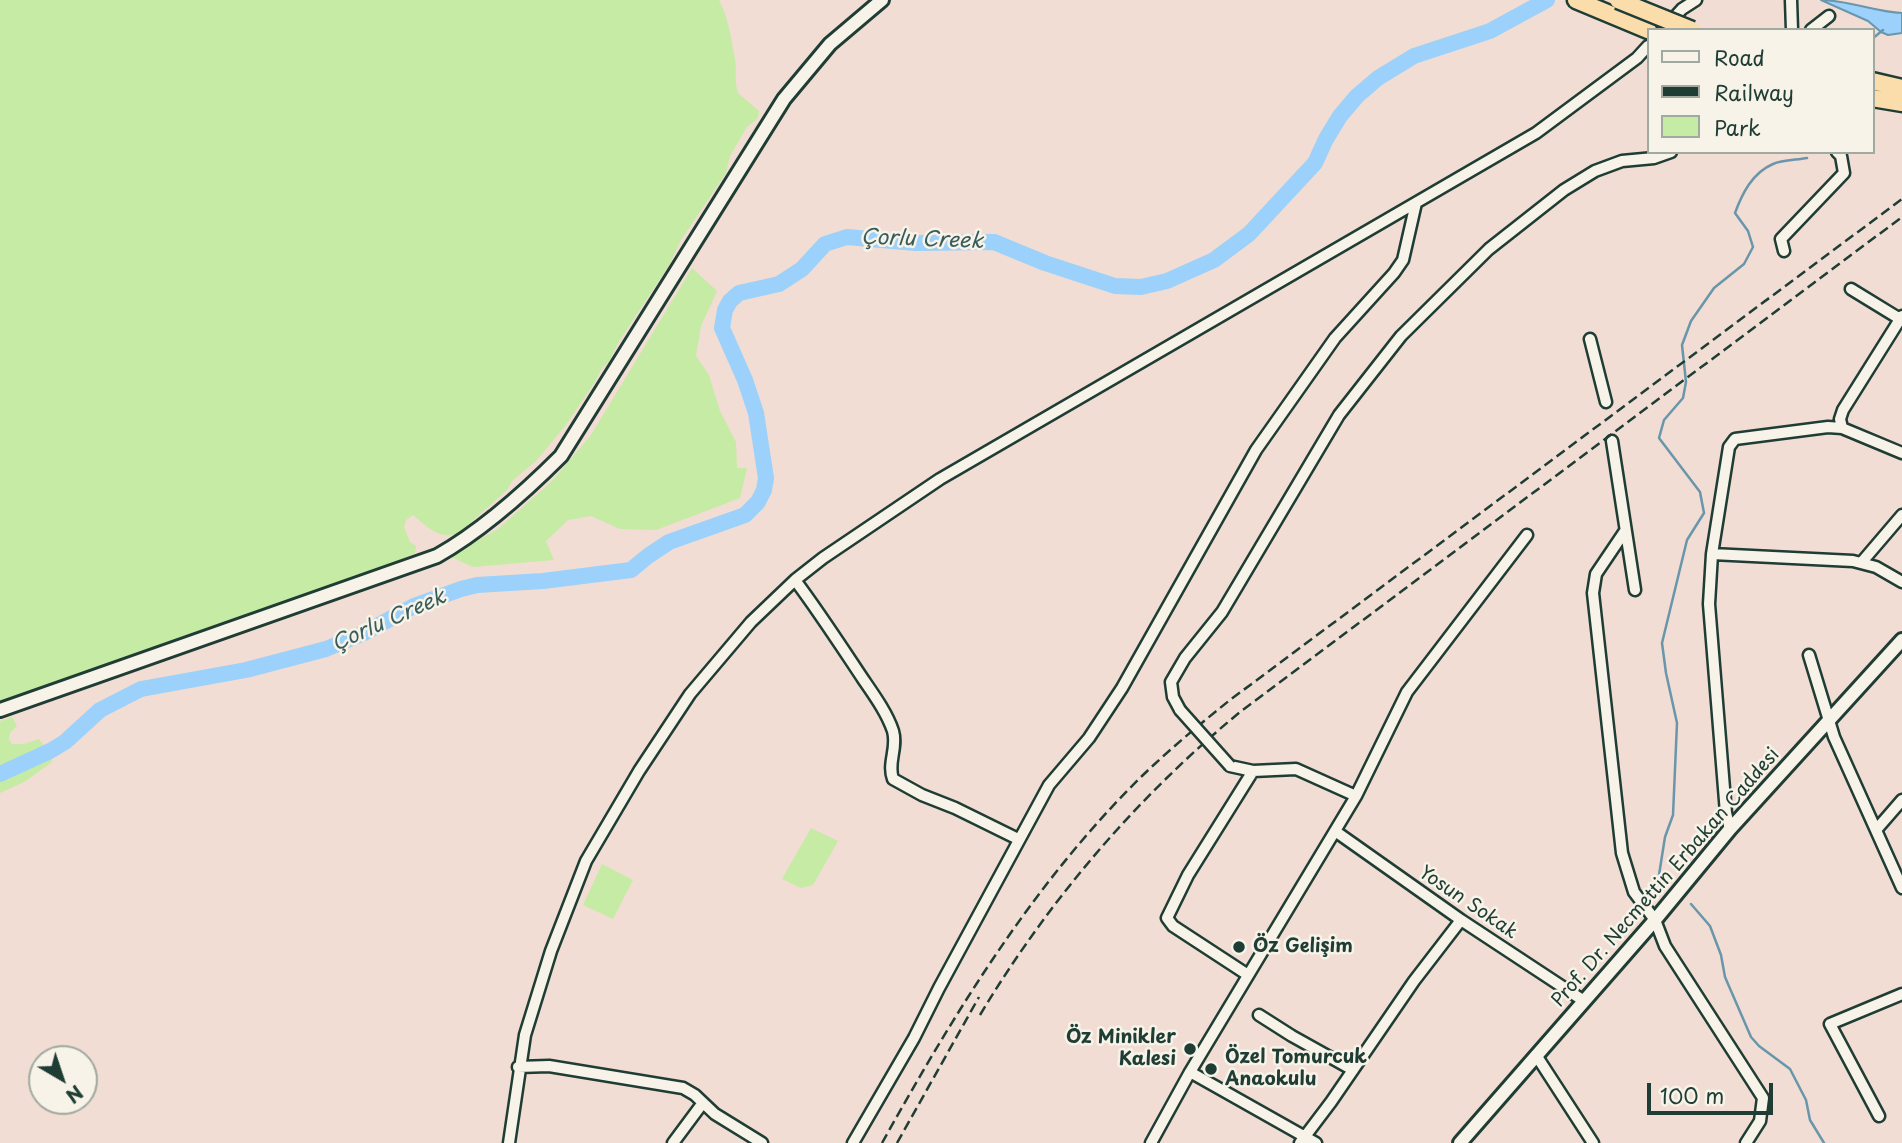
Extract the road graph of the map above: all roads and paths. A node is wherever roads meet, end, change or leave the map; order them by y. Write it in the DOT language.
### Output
graph roads {
  1 [pos="882,0"];
  2 [pos="1576,0"];
  3 [pos="1618,0"];
  4 [pos="1696,0"];
  5 [pos="1791,0"];
  6 [pos="1829,16"];
  7 [pos="1665,28"];
  8 [pos="1687,28"];
  9 [pos="1793,28"];
  10 [pos="1814,28"];
  11 [pos="1646,29"];
  12 [pos="1646,48"];
  13 [pos="1874,81"];
  14 [pos="1902,88"];
  15 [pos="1874,98"];
  16 [pos="1902,103"];
  17 [pos="1665,154"];
  18 [pos="1840,154"];
  19 [pos="1416,204"];
  20 [pos="1784,251"];
  21 [pos="1851,289"];
  22 [pos="1901,318"];
  23 [pos="1590,339"];
  24 [pos="1606,402"];
  25 [pos="1842,428"];
  26 [pos="1612,441"];
  27 [pos="1902,453"];
  28 [pos="1902,515"];
  29 [pos="1625,531"];
  30 [pos="1527,536"];
  31 [pos="1712,554"];
  32 [pos="1860,563"];
  33 [pos="795,580"];
  34 [pos="1902,582"];
  35 [pos="1635,590"];
  36 [pos="1902,639"];
  37 [pos="1809,655"];
  38 [pos="0,710"];
  39 [pos="1830,720"];
  40 [pos="1253,771"];
  41 [pos="1356,796"];
  42 [pos="1902,800"];
  43 [pos="1730,829"];
  44 [pos="1876,830"];
  45 [pos="1335,831"];
  46 [pos="1018,839"];
  47 [pos="1902,888"];
  48 [pos="1461,920"];
  49 [pos="1655,920"];
  50 [pos="1248,975"];
  51 [pos="1902,994"];
  52 [pos="1584,1001"];
  53 [pos="1259,1014"];
  54 [pos="1536,1055"];
  55 [pos="518,1067"];
  56 [pos="1353,1070"];
  57 [pos="1190,1072"];
  58 [pos="702,1104"];
  59 [pos="1879,1116"];
  60 [pos="1302,1140"];
  61 [pos="509,1143"];
  62 [pos="673,1143"];
  63 [pos="762,1143"];
  64 [pos="853,1143"];
  65 [pos="1151,1143"];
  66 [pos="1316,1143"];
  67 [pos="1460,1143"];
  68 [pos="1593,1143"];
  69 [pos="1746,1143"];
  1 -- 38 [label="street"];
  2 -- 11 [label="highway"];
  3 -- 8 [label="highway, bridge"];
  4 -- 7 [label="street"];
  5 -- 9 [label="street"];
  6 -- 10 [label="street"];
  12 -- 19 [label="street"];
  13 -- 14 [label="highway"];
  15 -- 16 [label="highway"];
  17 -- 40 [label="street, bridge"];
  18 -- 20 [label="street"];
  19 -- 33 [label="street"];
  19 -- 46 [label="street"];
  21 -- 22 [label="street"];
  22 -- 25 [label="street"];
  23 -- 24 [label="street"];
  25 -- 27 [label="street"];
  25 -- 31 [label="street"];
  26 -- 29 [label="street"];
  28 -- 32 [label="street"];
  29 -- 35 [label="street"];
  29 -- 49 [label="street"];
  30 -- 41 [label="street"];
  31 -- 32 [label="street"];
  31 -- 43 [label="street"];
  32 -- 34 [label="street"];
  33 -- 46 [label="street"];
  33 -- 55 [label="street"];
  36 -- 39 [label="street, Prof. Dr. Necmettin Erbakan Caddesi"];
  37 -- 39 [label="street"];
  39 -- 43 [label="street, Prof. Dr. Necmettin Erbakan Caddesi"];
  39 -- 44 [label="street"];
  40 -- 41 [label="street"];
  40 -- 50 [label="street"];
  41 -- 45 [label="street"];
  42 -- 44 [label="street"];
  43 -- 49 [label="street, Prof. Dr. Necmettin Erbakan Caddesi"];
  44 -- 47 [label="street"];
  45 -- 48 [label="street, Yosun Sokak"];
  45 -- 50 [label="street"];
  46 -- 64 [label="street"];
  48 -- 52 [label="street, Yosun Sokak"];
  48 -- 56 [label="street"];
  49 -- 52 [label="street, Prof. Dr. Necmettin Erbakan Caddesi"];
  49 -- 69 [label="street"];
  50 -- 57 [label="street"];
  51 -- 59 [label="street"];
  52 -- 54 [label="street, Prof. Dr. Necmettin Erbakan Caddesi"];
  53 -- 56 [label="street"];
  54 -- 67 [label="street, Prof. Dr. Necmettin Erbakan Caddesi"];
  54 -- 68 [label="street"];
  55 -- 58 [label="street"];
  55 -- 61 [label="street"];
  56 -- 60 [label="street"];
  57 -- 60 [label="street"];
  57 -- 65 [label="street"];
  58 -- 62 [label="street"];
  58 -- 63 [label="street"];
  60 -- 66 [label="street"];
}
